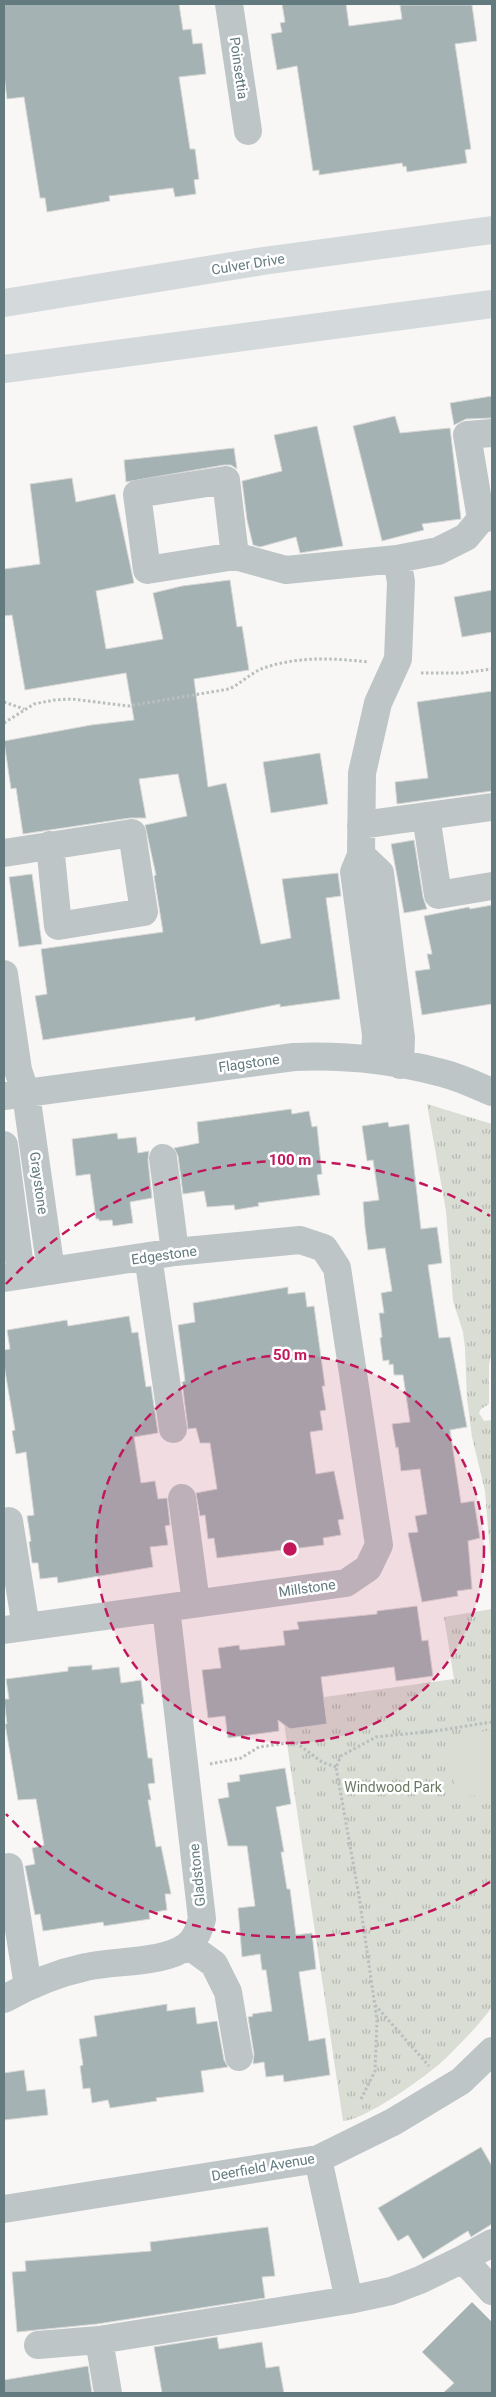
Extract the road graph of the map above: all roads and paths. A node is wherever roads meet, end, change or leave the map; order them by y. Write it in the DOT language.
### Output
graph roads {
  1 [pos="229,4"];
  2 [pos="248,131"];
  3 [pos="492,230"];
  4 [pos="4,303"];
  5 [pos="492,304"];
  6 [pos="4,369"];
  7 [pos="492,433"];
  8 [pos="487,518"];
  9 [pos="235,556"];
  10 [pos="397,559"];
  11 [pos="376,663"];
  12 [pos="492,669"];
  13 [pos="417,672"];
  14 [pos="4,702"];
  15 [pos="25,710"];
  16 [pos="4,723"];
  17 [pos="492,807"];
  18 [pos="426,816"];
  19 [pos="361,824"];
  20 [pos="50,846"];
  21 [pos="4,852"];
  22 [pos="492,886"];
  23 [pos="4,974"];
  24 [pos="387,1063"];
  25 [pos="492,1092"];
  26 [pos="15,1095"];
  27 [pos="4,1145"];
  28 [pos="163,1158"];
  29 [pos="324,1248"];
  30 [pos="175,1252"];
  31 [pos="148,1256"];
  32 [pos="51,1272"];
  33 [pos="13,1276"];
  34 [pos="173,1429"];
  35 [pos="182,1498"];
  36 [pos="9,1521"];
  37 [pos="196,1603"];
  38 [pos="166,1608"];
  39 [pos="15,1629"];
  40 [pos="492,1722"];
  41 [pos="208,1764"];
  42 [pos="336,1767"];
  43 [pos="9,1868"];
  44 [pos="188,1946"];
  45 [pos="28,1986"];
  46 [pos="4,1999"];
  47 [pos="375,2004"];
  48 [pos="492,2050"];
  49 [pos="239,2057"];
  50 [pos="429,2066"];
  51 [pos="361,2099"];
  52 [pos="318,2159"];
  53 [pos="4,2209"];
  54 [pos="492,2243"];
  55 [pos="463,2259"];
  56 [pos="492,2291"];
  57 [pos="349,2300"];
  58 [pos="99,2340"];
  59 [pos="38,2345"];
  60 [pos="108,2393"];
  1 -- 2 [label="street, Poinsettia"];
  3 -- 4 [label="main road, Culver Drive"];
  5 -- 6 [label="main road"];
  7 -- 8 [label="street"];
  8 -- 10 [label="street"];
  9 -- 10 [label="street"];
  10 -- 19 [label="street"];
  11 -- 15 [label="path"];
  12 -- 13 [label="path"];
  14 -- 15 [label="path"];
  15 -- 16 [label="path"];
  17 -- 18 [label="street"];
  18 -- 19 [label="street"];
  18 -- 22 [label="street"];
  19 -- 24 [label="street"];
  20 -- 21 [label="street"];
  23 -- 26 [label="street, Graystone"];
  24 -- 25 [label="street, Flagstone"];
  24 -- 26 [label="street, Flagstone"];
  26 -- 32 [label="street, Graystone"];
  27 -- 33 [label="street"];
  28 -- 30 [label="street"];
  29 -- 30 [label="street, Edgestone"];
  29 -- 37 [label="street, Millstone"];
  30 -- 31 [label="street, Edgestone"];
  31 -- 32 [label="street, Edgestone"];
  31 -- 34 [label="street"];
  32 -- 33 [label="street, Edgestone"];
  35 -- 37 [label="street"];
  36 -- 39 [label="street"];
  37 -- 38 [label="street, Millstone"];
  38 -- 39 [label="street, Millstone"];
  38 -- 44 [label="street, Gladstone"];
  40 -- 42 [label="path"];
  41 -- 42 [label="path"];
  42 -- 47 [label="path"];
  43 -- 45 [label="street"];
  44 -- 45 [label="street"];
  44 -- 49 [label="street"];
  45 -- 46 [label="street"];
  47 -- 50 [label="path"];
  47 -- 51 [label="path"];
  48 -- 52 [label="street, Deerfield Avenue"];
  52 -- 53 [label="street, Deerfield Avenue"];
  52 -- 57 [label="street"];
  54 -- 55 [label="street"];
  55 -- 56 [label="street"];
  55 -- 57 [label="street"];
  57 -- 58 [label="street"];
  58 -- 59 [label="street"];
  58 -- 60 [label="street"];
}
